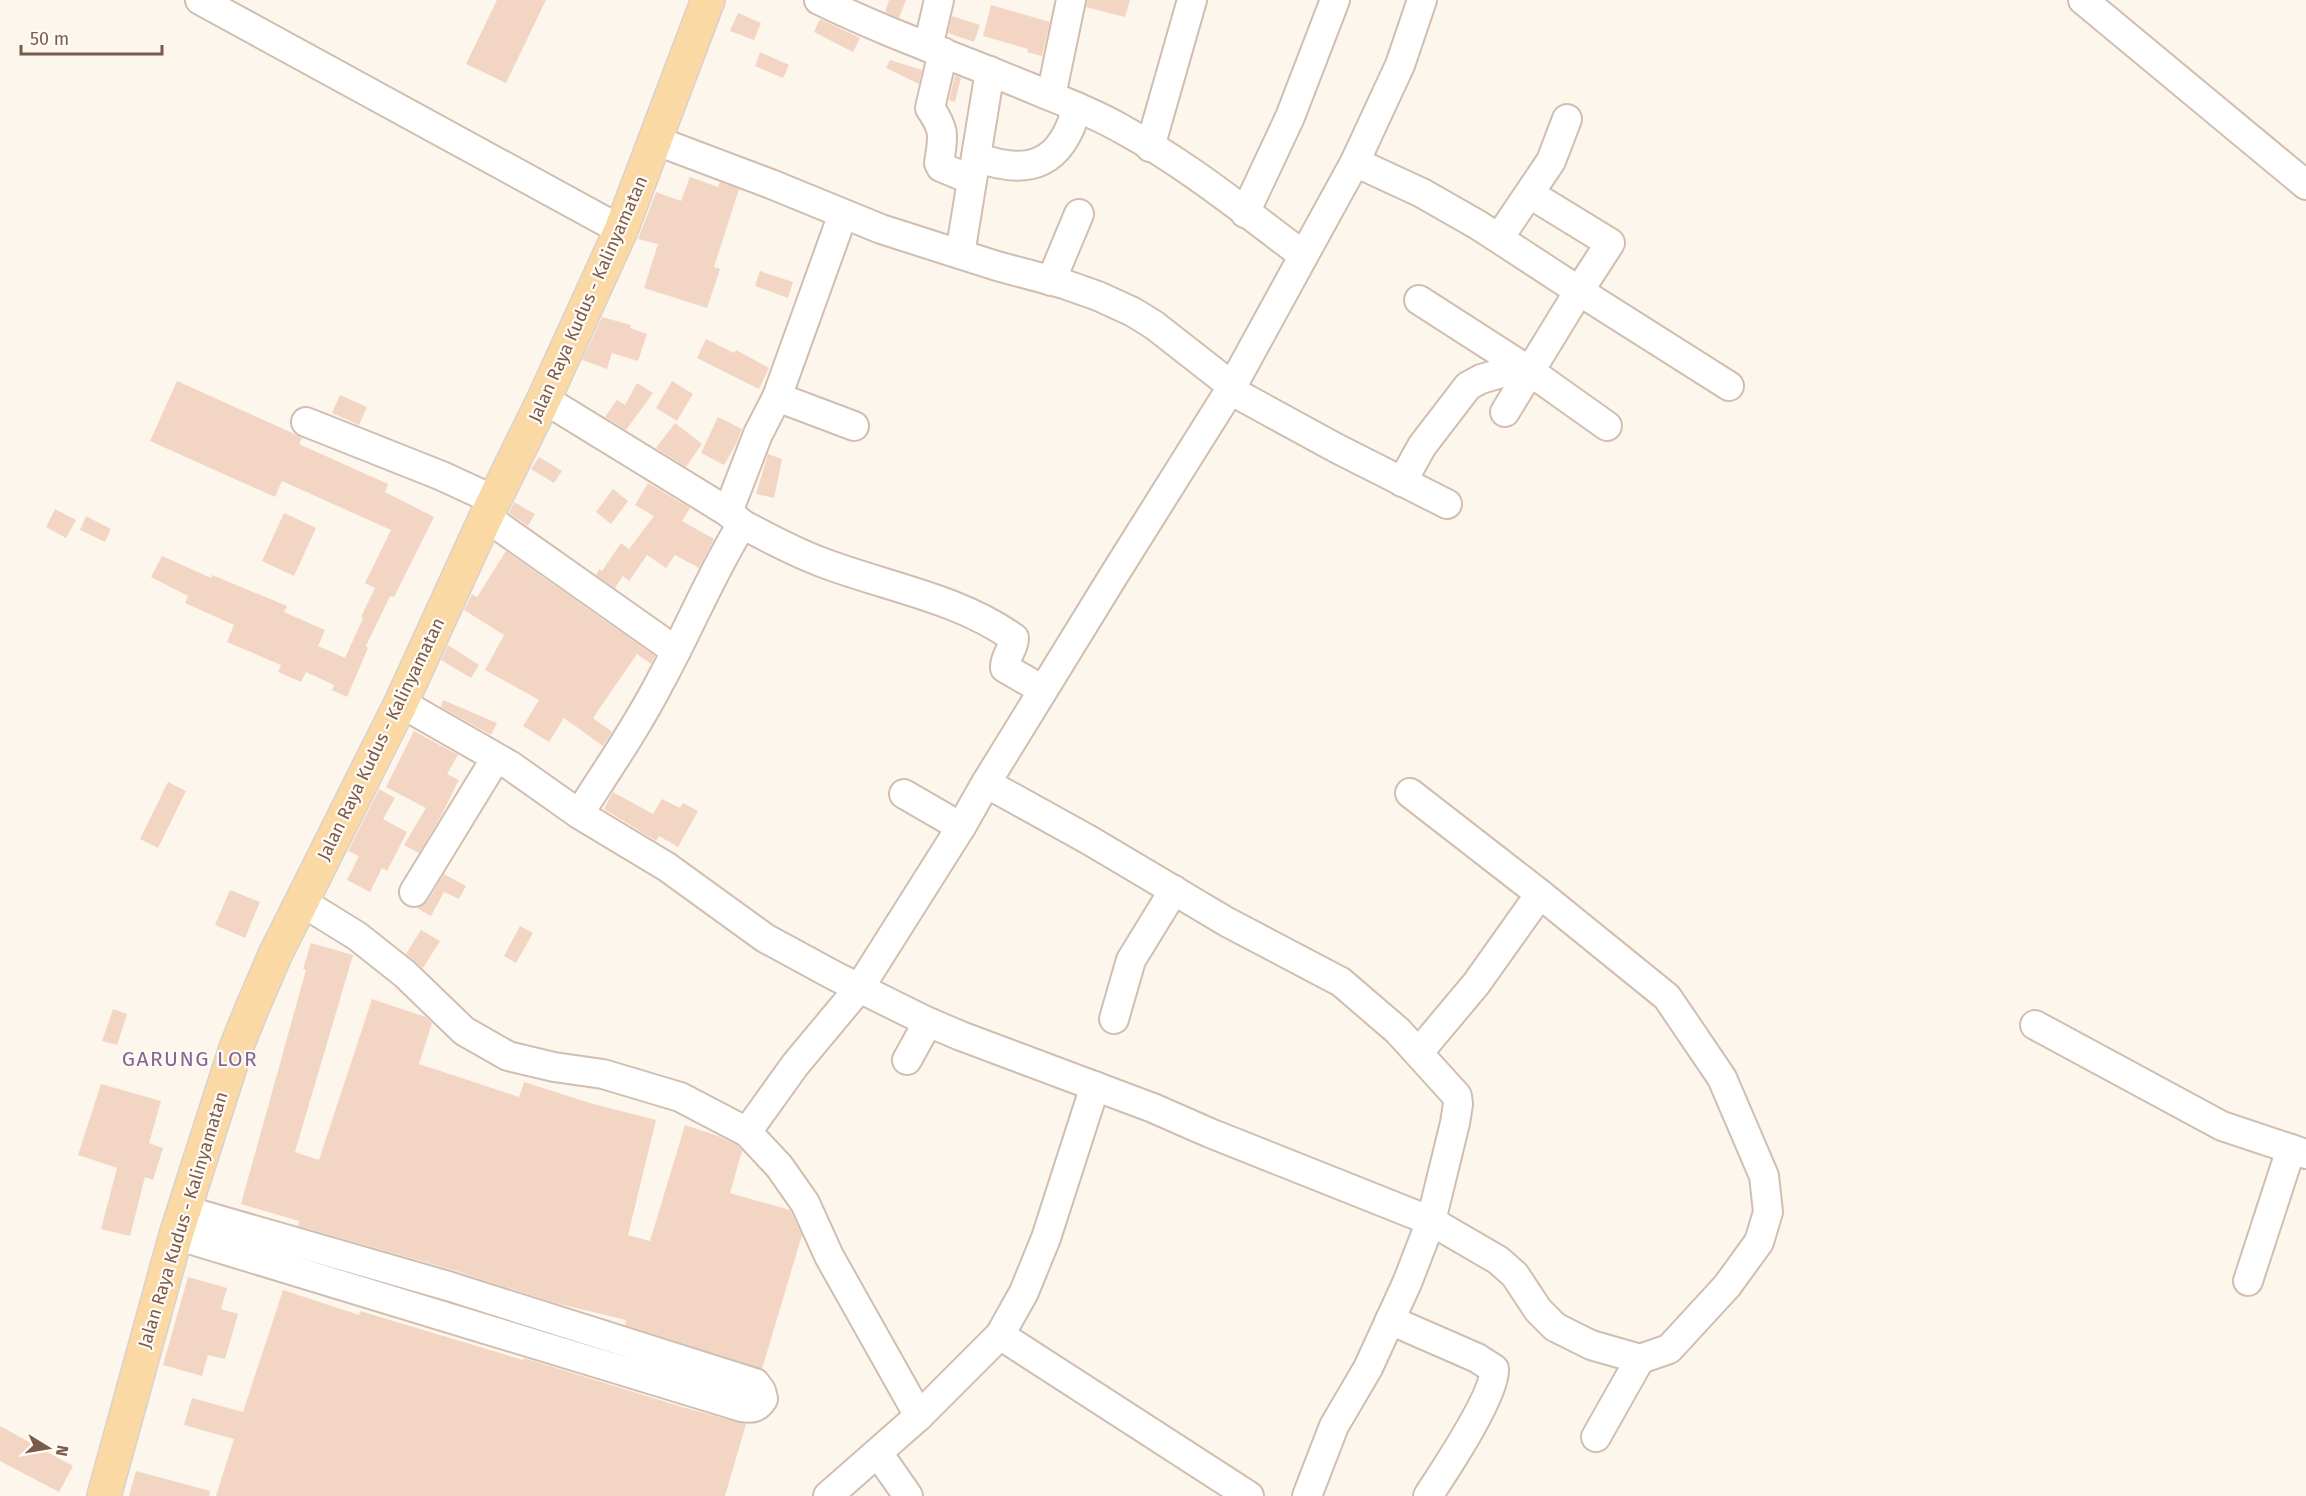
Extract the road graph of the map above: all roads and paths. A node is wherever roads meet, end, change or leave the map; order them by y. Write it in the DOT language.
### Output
graph roads {
  1 [pos="200,0"];
  2 [pos="708,0"];
  3 [pos="819,0"];
  4 [pos="939,0"];
  5 [pos="1071,0"];
  6 [pos="1192,0"];
  7 [pos="1335,0"];
  8 [pos="1422,0"];
  9 [pos="2083,0"];
  10 [pos="935,49"];
  11 [pos="990,71"];
  12 [pos="1051,96"];
  13 [pos="1077,107"];
  14 [pos="1567,119"];
  15 [pos="657,141"];
  16 [pos="1150,147"];
  17 [pos="1355,162"];
  18 [pos="974,169"];
  19 [pos="2306,185"];
  20 [pos="1530,195"];
  21 [pos="1245,213"];
  22 [pos="843,214"];
  23 [pos="1079,214"];
  24 [pos="621,230"];
  25 [pos="1499,238"];
  26 [pos="960,254"];
  27 [pos="1303,255"];
  28 [pos="1051,280"];
  29 [pos="1579,291"];
  30 [pos="1419,300"];
  31 [pos="1526,370"];
  32 [pos="1729,386"];
  33 [pos="1231,388"];
  34 [pos="777,397"];
  35 [pos="544,399"];
  36 [pos="1505,412"];
  37 [pos="306,422"];
  38 [pos="854,426"];
  39 [pos="1607,426"];
  40 [pos="1402,482"];
  41 [pos="1448,504"];
  42 [pos="490,508"];
  43 [pos="735,518"];
  44 [pos="676,651"];
  45 [pos="1043,690"];
  46 [pos="401,703"];
  47 [pos="496,758"];
  48 [pos="986,783"];
  49 [pos="1410,793"];
  50 [pos="904,794"];
  51 [pos="579,813"];
  52 [pos="961,827"];
  53 [pos="1174,890"];
  54 [pos="414,892"];
  55 [pos="1540,894"];
  56 [pos="302,902"];
  57 [pos="860,987"];
  58 [pos="1114,1019"];
  59 [pos="928,1022"];
  60 [pos="2035,1025"];
  61 [pos="1419,1052"];
  62 [pos="908,1060"];
  63 [pos="1095,1086"];
  64 [pos="747,1132"];
  65 [pos="2298,1151"];
  66 [pos="1431,1221"];
  67 [pos="180,1223"];
  68 [pos="2248,1281"];
  69 [pos="448,1286"];
  70 [pos="438,1313"];
  71 [pos="1390,1320"];
  72 [pos="1000,1335"];
  73 [pos="608,1336"];
  74 [pos="1640,1359"];
  75 [pos="600,1364"];
  76 [pos="920,1416"];
  77 [pos="1596,1437"];
  78 [pos="878,1453"];
  79 [pos="1431,1495"];
  80 [pos="105,1496"];
  81 [pos="828,1496"];
  82 [pos="908,1496"];
  83 [pos="1249,1496"];
  84 [pos="1307,1496"];
  1 -- 24 [label="street"];
  2 -- 15 [label="main road, Jalan Raya Kudus - Kalinyamatan"];
  3 -- 10 [label="street"];
  4 -- 10 [label="street"];
  5 -- 12 [label="street"];
  6 -- 16 [label="street"];
  7 -- 21 [label="street"];
  8 -- 17 [label="street"];
  9 -- 19 [label="street"];
  10 -- 11 [label="street"];
  10 -- 18 [label="street"];
  11 -- 12 [label="street"];
  11 -- 18 [label="street"];
  12 -- 13 [label="street"];
  13 -- 16 [label="street"];
  13 -- 18 [label="street"];
  14 -- 20 [label="street"];
  15 -- 22 [label="street"];
  15 -- 24 [label="main road, Jalan Raya Kudus - Kalinyamatan"];
  16 -- 21 [label="street"];
  17 -- 25 [label="street"];
  17 -- 27 [label="street"];
  18 -- 26 [label="street"];
  20 -- 25 [label="street"];
  20 -- 29 [label="street"];
  21 -- 27 [label="street"];
  22 -- 26 [label="street"];
  22 -- 34 [label="street"];
  23 -- 28 [label="street"];
  24 -- 35 [label="main road, Jalan Raya Kudus - Kalinyamatan"];
  25 -- 29 [label="street"];
  26 -- 28 [label="street"];
  27 -- 33 [label="street"];
  28 -- 33 [label="street"];
  29 -- 31 [label="street"];
  29 -- 32 [label="street"];
  30 -- 31 [label="street"];
  31 -- 36 [label="street"];
  31 -- 39 [label="street"];
  31 -- 40 [label="street"];
  33 -- 40 [label="street"];
  33 -- 45 [label="street"];
  34 -- 38 [label="street"];
  34 -- 43 [label="street"];
  35 -- 42 [label="main road, Jalan Raya Kudus - Kalinyamatan"];
  35 -- 43 [label="street"];
  37 -- 42 [label="street"];
  40 -- 41 [label="street"];
  42 -- 44 [label="street"];
  42 -- 46 [label="main road, Jalan Raya Kudus - Kalinyamatan"];
  43 -- 44 [label="street"];
  43 -- 45 [label="street"];
  44 -- 51 [label="street"];
  45 -- 48 [label="street"];
  46 -- 47 [label="street"];
  46 -- 56 [label="main road, Jalan Raya Kudus - Kalinyamatan"];
  47 -- 51 [label="street"];
  47 -- 54 [label="street"];
  48 -- 52 [label="street"];
  48 -- 53 [label="street"];
  49 -- 55 [label="street"];
  50 -- 52 [label="street"];
  51 -- 57 [label="street"];
  52 -- 57 [label="street"];
  53 -- 58 [label="street"];
  53 -- 61 [label="street"];
  55 -- 61 [label="street"];
  55 -- 74 [label="street"];
  56 -- 64 [label="street"];
  56 -- 67 [label="main road, Jalan Raya Kudus - Kalinyamatan"];
  57 -- 59 [label="street"];
  57 -- 64 [label="street"];
  59 -- 62 [label="street"];
  59 -- 63 [label="street"];
  60 -- 65 [label="street"];
  61 -- 66 [label="street"];
  63 -- 66 [label="street"];
  63 -- 72 [label="street"];
  64 -- 76 [label="street"];
  65 -- 68 [label="street"];
  66 -- 71 [label="street"];
  66 -- 74 [label="street"];
  67 -- 69 [label="street"];
  67 -- 70 [label="street"];
  67 -- 80 [label="main road, Jalan Raya Kudus - Kalinyamatan"];
  69 -- 70 [label="street"];
  69 -- 73 [label="street"];
  70 -- 75 [label="street"];
  71 -- 79 [label="street"];
  71 -- 84 [label="street"];
  72 -- 76 [label="street"];
  72 -- 83 [label="street"];
  73 -- 75 [label="street"];
  73 -- 75 [label="street"];
  74 -- 77 [label="street"];
  76 -- 78 [label="street"];
  78 -- 81 [label="street"];
  78 -- 82 [label="street"];
}
